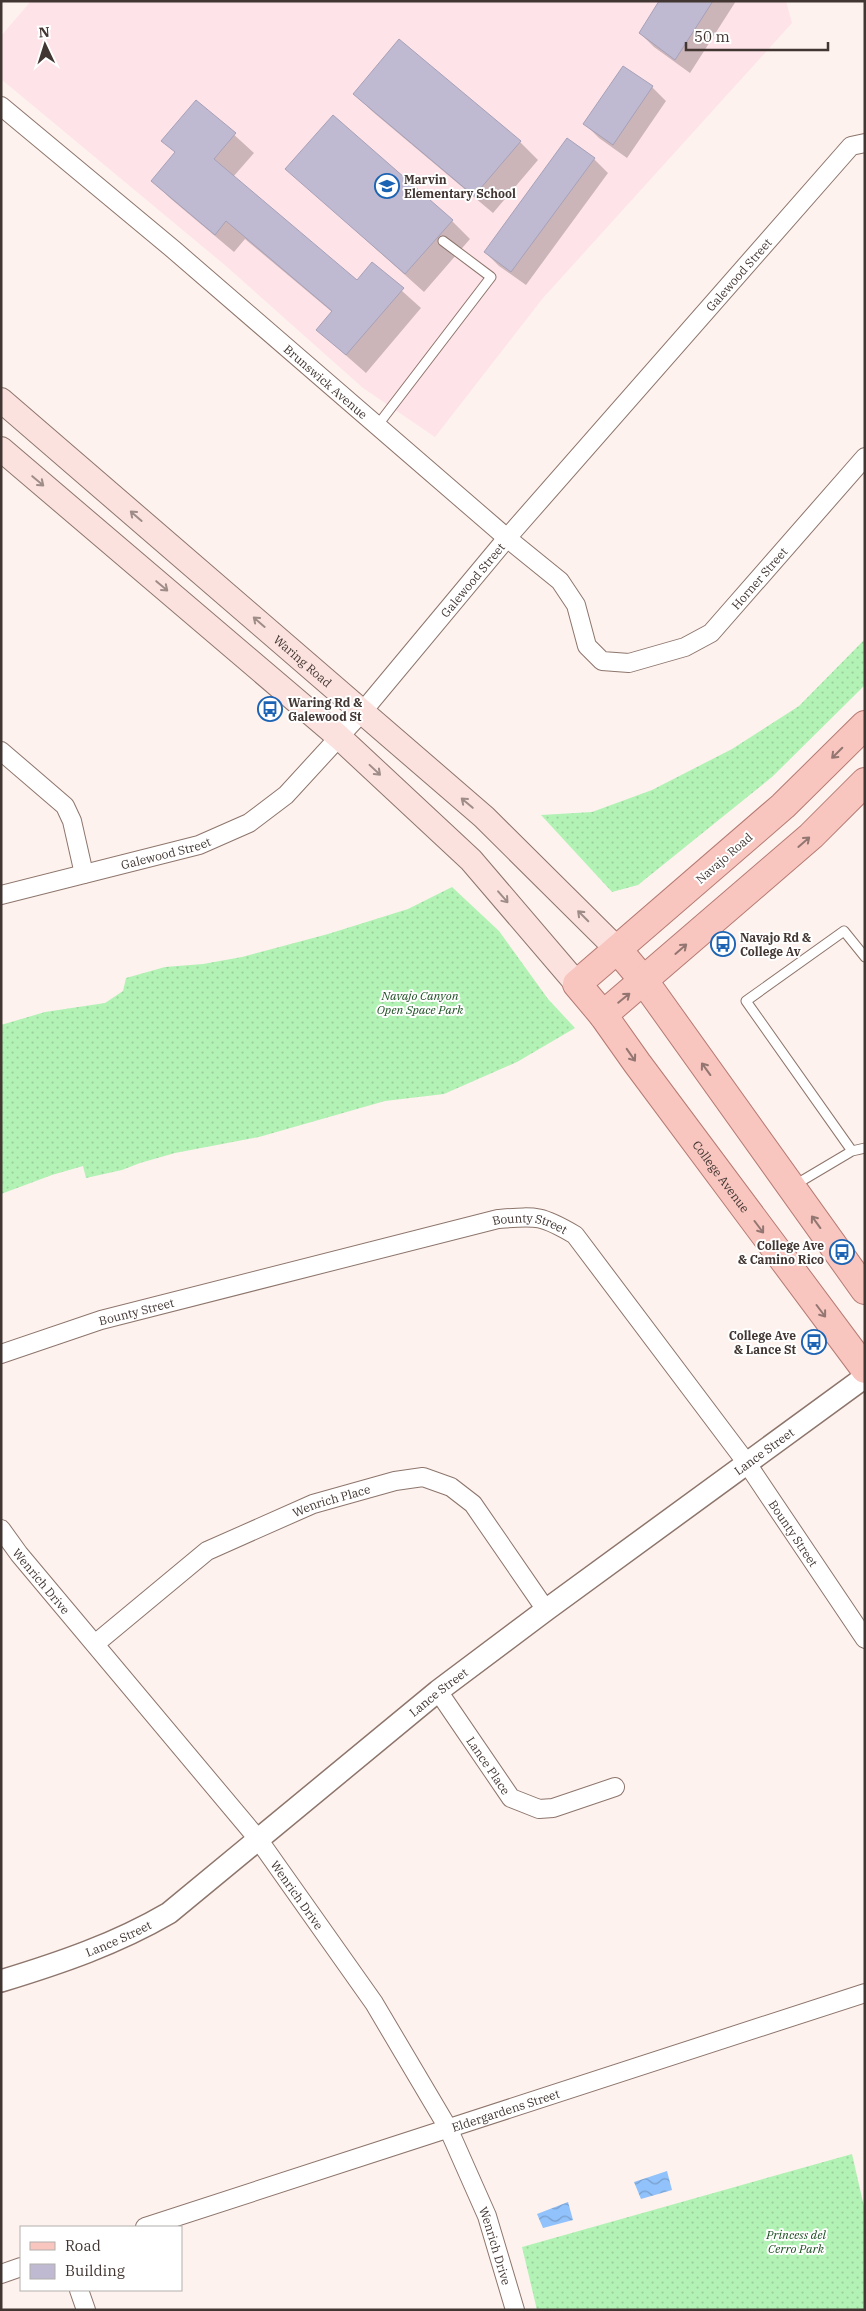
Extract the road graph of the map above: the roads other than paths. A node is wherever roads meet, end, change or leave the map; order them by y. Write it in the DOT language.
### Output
graph roads {
  1 [pos="1,106"];
  2 [pos="865,143"];
  3 [pos="443,242"];
  4 [pos="1,400"];
  5 [pos="377,426"];
  6 [pos="1,449"];
  7 [pos="865,457"];
  8 [pos="508,538"];
  9 [pos="629,663"];
  10 [pos="363,711"];
  11 [pos="865,725"];
  12 [pos="339,737"];
  13 [pos="1,751"];
  14 [pos="865,782"];
  15 [pos="84,874"];
  16 [pos="1,895"];
  17 [pos="618,950"];
  18 [pos="865,957"];
  19 [pos="644,981"];
  20 [pos="577,984"];
  21 [pos="603,1015"];
  22 [pos="865,1148"];
  23 [pos="852,1150"];
  24 [pos="791,1188"];
  25 [pos="865,1290"];
  26 [pos="1,1354"];
  27 [pos="865,1368"];
  28 [pos="865,1377"];
  29 [pos="746,1462"];
  30 [pos="1,1529"];
  31 [pos="546,1610"];
  32 [pos="865,1639"];
  33 [pos="95,1644"];
  34 [pos="438,1692"];
  35 [pos="616,1787"];
  36 [pos="258,1839"];
  37 [pos="1,1981"];
  38 [pos="865,1993"];
  39 [pos="448,2128"];
  40 [pos="148,2226"];
  41 [pos="20,2267"];
  42 [pos="1,2274"];
  43 [pos="79,2291"];
  44 [pos="86,2310"];
  45 [pos="515,2310"];
  1 -- 5 [label="street, Brunswick Avenue"];
  2 -- 8 [label="street, Galewood Street"];
  3 -- 5 [label="lane"];
  10 -- 4 [label="main road, Waring Road, one-way"];
  5 -- 8 [label="street, Brunswick Avenue"];
  6 -- 12 [label="main road, one-way"];
  7 -- 9 [label="street, Horner Street"];
  8 -- 9 [label="street, Brunswick Avenue"];
  8 -- 10 [label="street, Galewood Street"];
  10 -- 12 [label="street, Galewood Street"];
  17 -- 10 [label="main road, Waring Road, one-way"];
  11 -- 17 [label="main road, Navajo Road, one-way"];
  12 -- 15 [label="street, Galewood Street"];
  12 -- 20 [label="main road, one-way"];
  13 -- 15 [label="street"];
  19 -- 14 [label="main road, one-way"];
  15 -- 16 [label="street, Galewood Street"];
  17 -- 19 [label="main road"];
  17 -- 20 [label="main road, Navajo Road"];
  18 -- 23 [label="lane"];
  21 -- 19 [label="main road, one-way"];
  24 -- 19 [label="main road, one-way"];
  20 -- 21 [label="main road, College Avenue"];
  21 -- 27 [label="main road, College Avenue, one-way"];
  22 -- 23 [label="lane"];
  23 -- 24 [label="lane"];
  25 -- 24 [label="main road, one-way"];
  26 -- 29 [label="street, Bounty Street"];
  28 -- 29 [label="street, Lance Street"];
  29 -- 31 [label="street, Lance Street"];
  29 -- 32 [label="street, Bounty Street"];
  30 -- 33 [label="street, Wenrich Drive"];
  31 -- 33 [label="street, Wenrich Place"];
  31 -- 34 [label="street, Lance Street"];
  33 -- 36 [label="street, Wenrich Drive"];
  34 -- 35 [label="street, Lance Place"];
  34 -- 36 [label="street, Lance Street"];
  36 -- 37 [label="street, Lance Street"];
  36 -- 39 [label="street, Wenrich Drive"];
  38 -- 39 [label="street, Eldergardens Street"];
  39 -- 40 [label="street, Eldergardens Street"];
  39 -- 45 [label="street, Wenrich Drive"];
  41 -- 42 [label="street"];
  43 -- 44 [label="street"];
}
